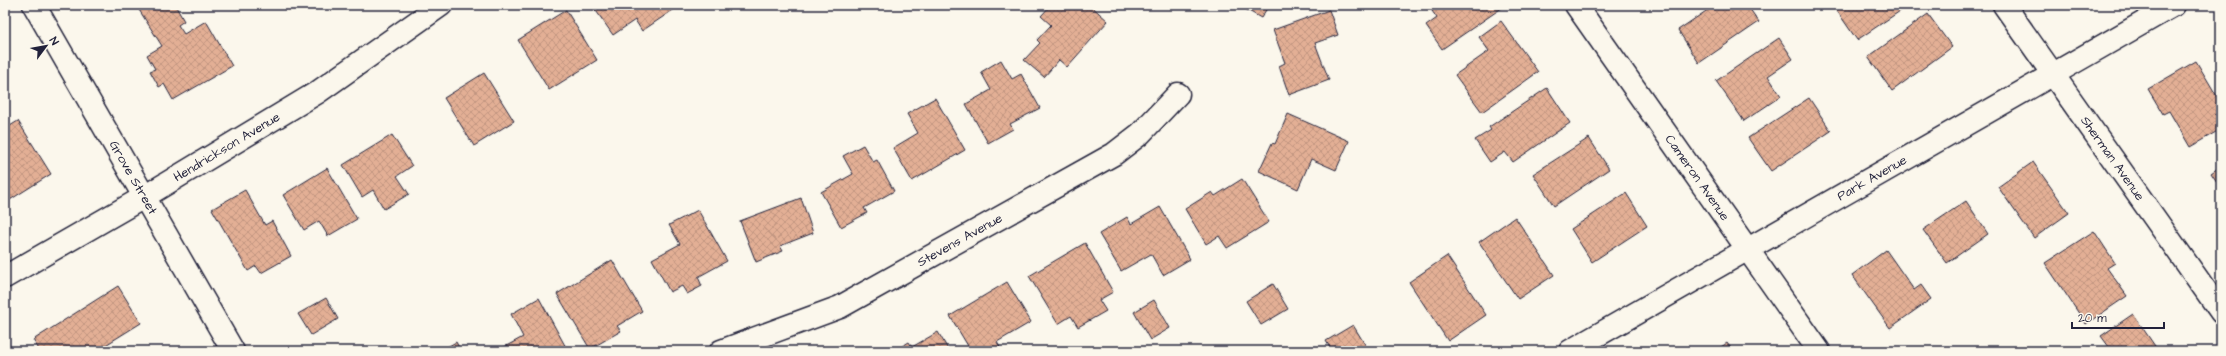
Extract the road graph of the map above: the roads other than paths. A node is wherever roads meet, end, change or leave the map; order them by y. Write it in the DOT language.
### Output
graph roads {
  1 [pos="34,5"];
  2 [pos="441,5"];
  3 [pos="1576,5"];
  4 [pos="2004,5"];
  5 [pos="2174,5"];
  6 [pos="2053,74"];
  7 [pos="1178,94"];
  8 [pos="144,197"];
  9 [pos="1747,249"];
  10 [pos="5,277"];
  11 [pos="2221,312"];
  12 [pos="233,351"];
  13 [pos="721,351"];
  14 [pos="1570,351"];
  15 [pos="1819,351"];
  1 -- 8 [label="street, Grove Street"];
  2 -- 8 [label="street, Hendrickson Avenue"];
  3 -- 9 [label="street, Cameron Avenue"];
  4 -- 6 [label="street, Sherman Avenue"];
  5 -- 6 [label="street, Park Avenue"];
  6 -- 9 [label="street, Park Avenue"];
  6 -- 11 [label="street, Sherman Avenue"];
  7 -- 13 [label="street, Stevens Avenue"];
  8 -- 10 [label="street, Hendrickson Avenue"];
  8 -- 12 [label="street, Grove Street"];
  9 -- 14 [label="street, Park Avenue"];
  9 -- 15 [label="street, Cameron Avenue"];
}
